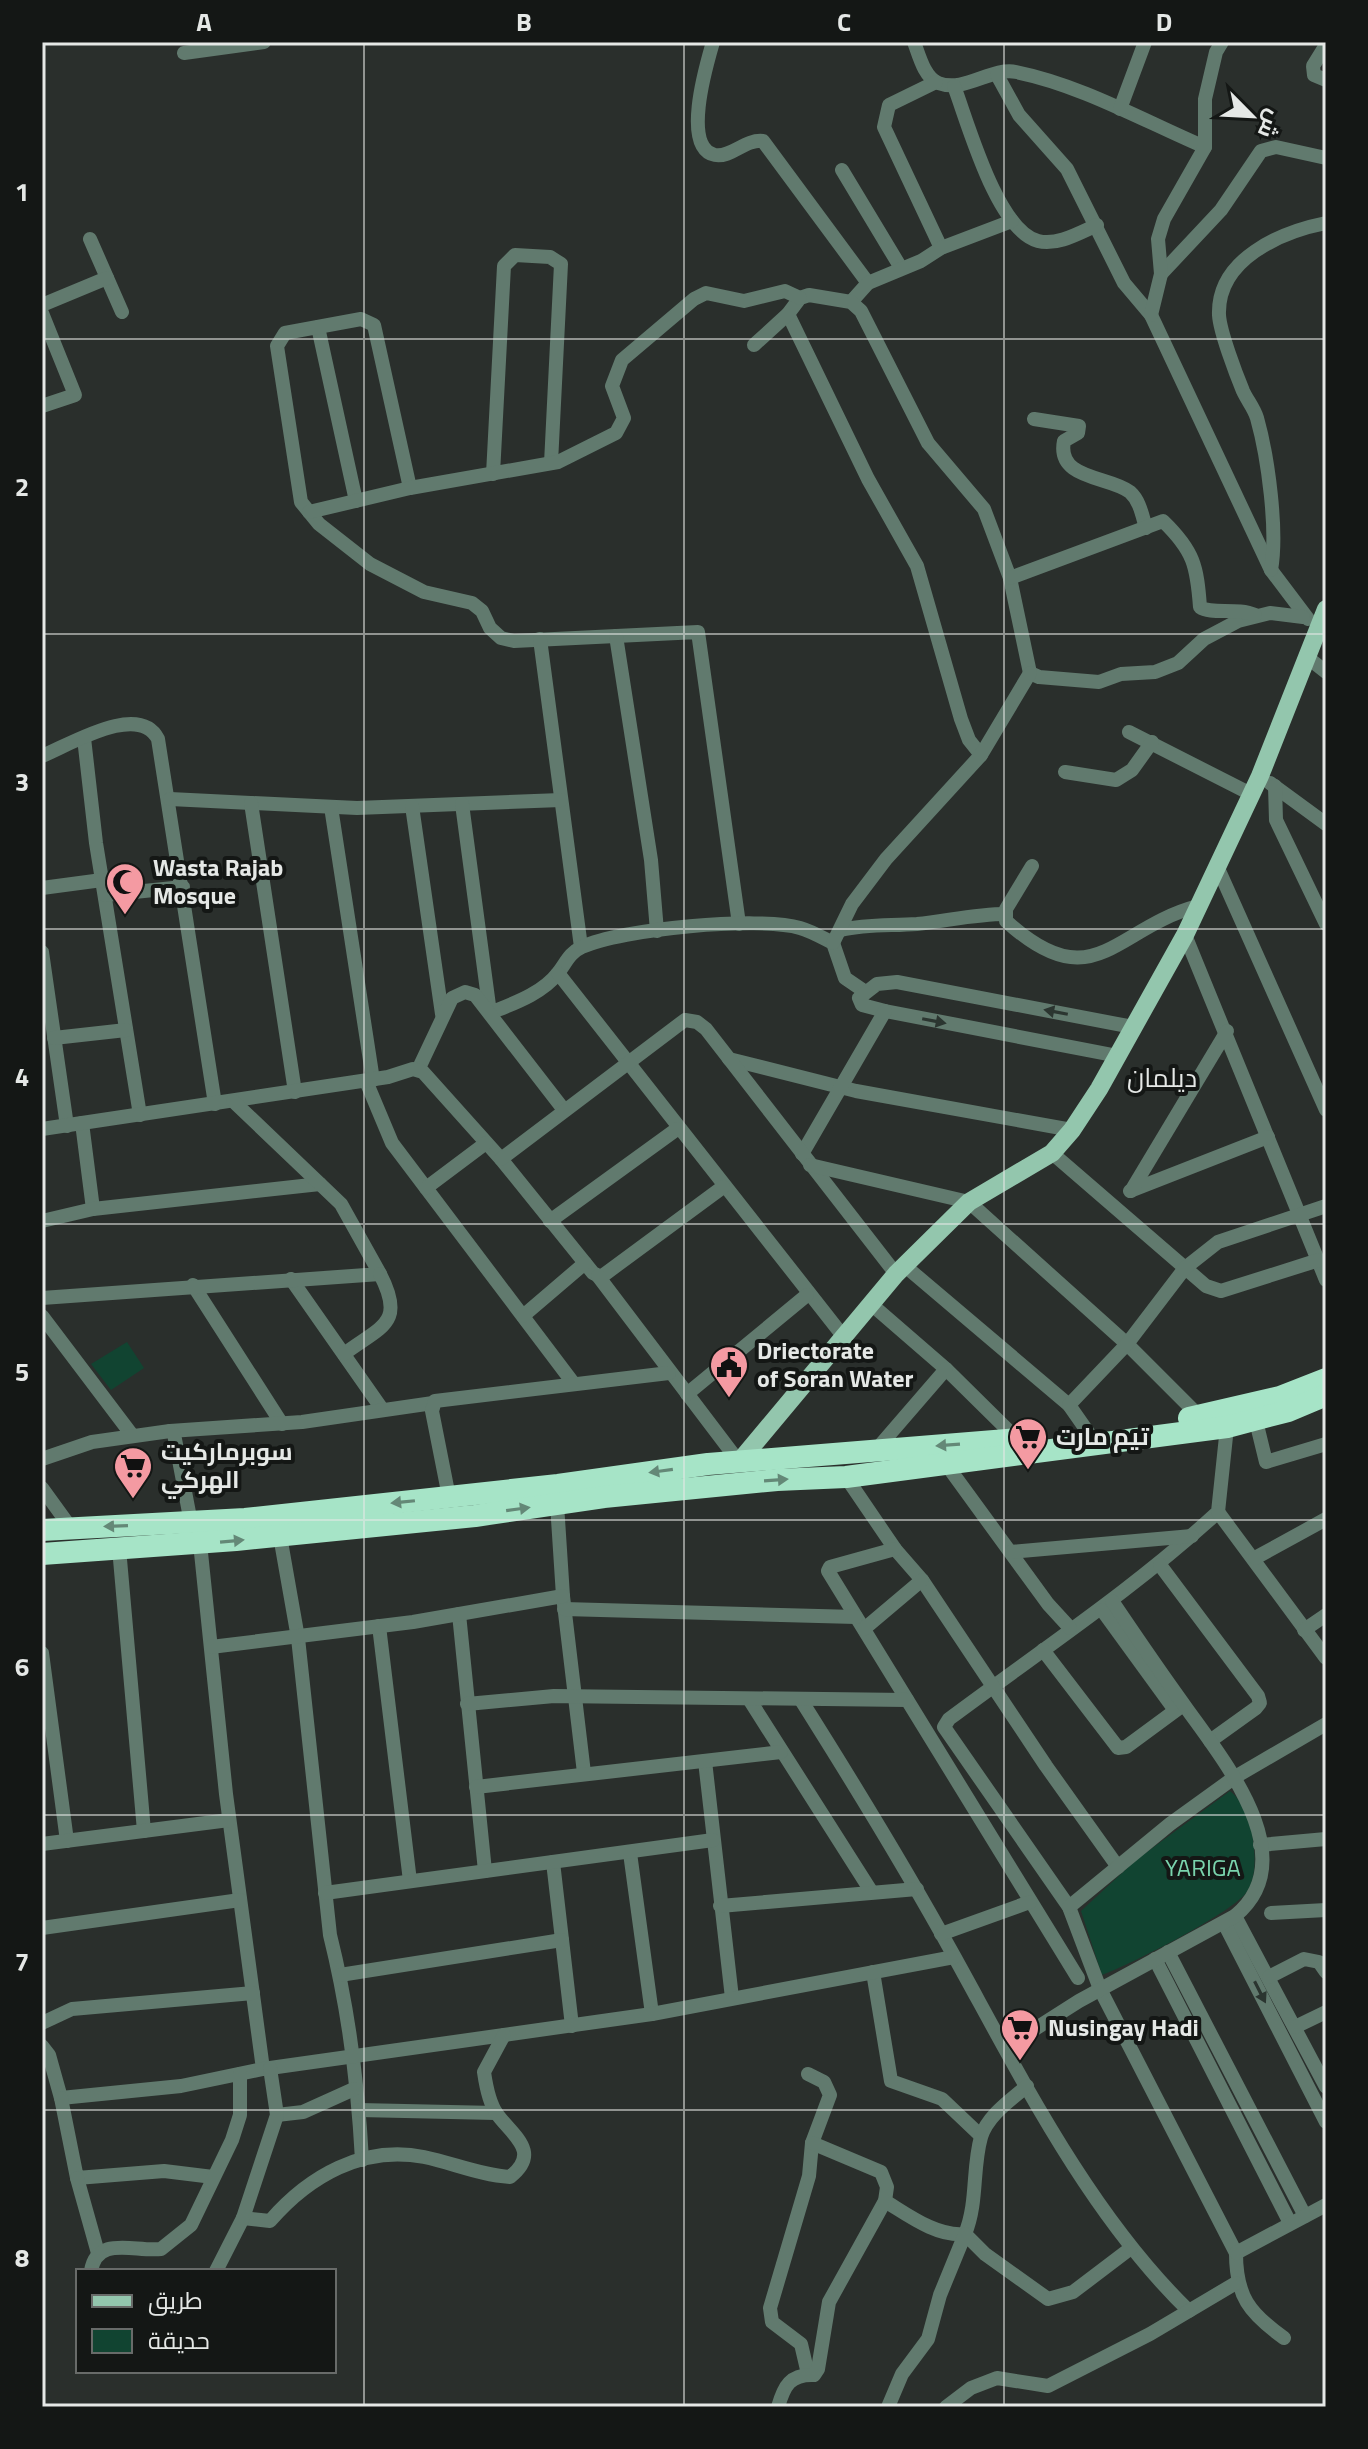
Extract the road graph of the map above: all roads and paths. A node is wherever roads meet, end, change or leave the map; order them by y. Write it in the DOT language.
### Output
graph roads {
  1 [pos="264,42"];
  2 [pos="713,42"];
  3 [pos="914,42"];
  4 [pos="1145,42"];
  5 [pos="1222,42"];
  6 [pos="1326,45"];
  7 [pos="184,53"];
  8 [pos="997,75"];
  9 [pos="1326,80"];
  10 [pos="936,82"];
  11 [pos="954,86"];
  12 [pos="1120,109"];
  13 [pos="1205,147"];
  14 [pos="1326,158"];
  15 [pos="842,170"];
  16 [pos="1012,221"];
  17 [pos="1326,223"];
  18 [pos="1097,225"];
  19 [pos="90,239"];
  20 [pos="941,248"];
  21 [pos="901,268"];
  22 [pos="1161,274"];
  23 [pos="107,278"];
  24 [pos="868,283"];
  25 [pos="800,298"];
  26 [pos="851,302"];
  27 [pos="42,305"];
  28 [pos="122,312"];
  29 [pos="42,313"];
  30 [pos="788,314"];
  31 [pos="1151,315"];
  32 [pos="318,327"];
  33 [pos="754,345"];
  34 [pos="42,406"];
  35 [pos="1034,419"];
  36 [pos="551,463"];
  37 [pos="493,474"];
  38 [pos="410,488"];
  39 [pos="356,501"];
  40 [pos="309,512"];
  41 [pos="1146,528"];
  42 [pos="1271,570"];
  43 [pos="1010,578"];
  44 [pos="1255,615"];
  45 [pos="1316,617"];
  46 [pos="616,636"];
  47 [pos="540,639"];
  48 [pos="1307,657"];
  49 [pos="1326,672"];
  50 [pos="1030,673"];
  51 [pos="1129,732"];
  52 [pos="84,738"];
  53 [pos="1152,742"];
  54 [pos="981,755"];
  55 [pos="42,756"];
  56 [pos="1065,772"];
  57 [pos="1268,781"];
  58 [pos="1251,794"];
  59 [pos="170,799"];
  60 [pos="561,800"];
  61 [pos="251,803"];
  62 [pos="462,804"];
  63 [pos="412,806"];
  64 [pos="331,807"];
  65 [pos="1326,824"];
  66 [pos="1032,866"];
  67 [pos="1217,866"];
  68 [pos="104,887"];
  69 [pos="183,887"];
  70 [pos="42,888"];
  71 [pos="1198,906"];
  72 [pos="1006,914"];
  73 [pos="739,924"];
  74 [pos="1326,924"];
  75 [pos="657,931"];
  76 [pos="1185,935"];
  77 [pos="837,936"];
  78 [pos="581,947"];
  79 [pos="42,952"];
  80 [pos="558,973"];
  81 [pos="864,991"];
  82 [pos="885,1011"];
  83 [pos="490,1013"];
  84 [pos="442,1014"];
  85 [pos="1133,1027"];
  86 [pos="126,1030"];
  87 [pos="1227,1031"];
  88 [pos="54,1038"];
  89 [pos="1118,1056"];
  90 [pos="729,1059"];
  91 [pos="625,1063"];
  92 [pos="418,1070"];
  93 [pos="370,1080"];
  94 [pos="843,1087"];
  95 [pos="295,1092"];
  96 [pos="233,1101"];
  97 [pos="215,1104"];
  98 [pos="564,1110"];
  99 [pos="1326,1110"];
  100 [pos="140,1115"];
  101 [pos="74,1124"];
  102 [pos="42,1129"];
  103 [pos="677,1129"];
  104 [pos="1072,1130"];
  105 [pos="1268,1137"];
  106 [pos="486,1143"];
  107 [pos="1052,1153"];
  108 [pos="501,1159"];
  109 [pos="806,1160"];
  110 [pos="320,1184"];
  111 [pos="723,1187"];
  112 [pos="426,1188"];
  113 [pos="1131,1191"];
  114 [pos="969,1202"];
  115 [pos="1115,1205"];
  116 [pos="1326,1206"];
  117 [pos="93,1209"];
  118 [pos="1302,1214"];
  119 [pos="42,1221"];
  120 [pos="550,1221"];
  121 [pos="1319,1260"];
  122 [pos="585,1263"];
  123 [pos="1185,1268"];
  124 [pos="901,1270"];
  125 [pos="380,1274"];
  126 [pos="598,1276"];
  127 [pos="291,1279"];
  128 [pos="1326,1280"];
  129 [pos="193,1285"];
  130 [pos="807,1295"];
  131 [pos="42,1298"];
  132 [pos="871,1304"];
  133 [pos="42,1316"];
  134 [pos="523,1316"];
  135 [pos="843,1336"];
  136 [pos="1127,1344"];
  137 [pos="344,1354"];
  138 [pos="946,1369"];
  139 [pos="669,1373"];
  140 [pos="1326,1379"];
  141 [pos="574,1384"];
  142 [pos="687,1394"];
  143 [pos="1326,1395"];
  144 [pos="433,1403"];
  145 [pos="1069,1405"];
  146 [pos="382,1409"];
  147 [pos="1200,1417"];
  148 [pos="1256,1421"];
  149 [pos="282,1424"];
  150 [pos="1227,1427"];
  151 [pos="170,1431"];
  152 [pos="132,1435"];
  153 [pos="1090,1435"];
  154 [pos="1017,1439"];
  155 [pos="1326,1444"];
  156 [pos="876,1450"];
  157 [pos="42,1459"];
  158 [pos="739,1462"];
  159 [pos="946,1464"];
  160 [pos="846,1477"];
  161 [pos="42,1488"];
  162 [pos="465,1503"];
  163 [pos="557,1504"];
  164 [pos="1218,1512"];
  165 [pos="1326,1519"];
  166 [pos="71,1528"];
  167 [pos="42,1530"];
  168 [pos="195,1533"];
  169 [pos="280,1536"];
  170 [pos="1192,1536"];
  171 [pos="119,1548"];
  172 [pos="895,1549"];
  173 [pos="1011,1552"];
  174 [pos="42,1554"];
  175 [pos="1255,1558"];
  176 [pos="1160,1565"];
  177 [pos="922,1580"];
  178 [pos="563,1603"];
  179 [pos="1107,1606"];
  180 [pos="459,1614"];
  181 [pos="1326,1615"];
  182 [pos="860,1623"];
  183 [pos="379,1626"];
  184 [pos="1070,1628"];
  185 [pos="1304,1630"];
  186 [pos="298,1638"];
  187 [pos="211,1647"];
  188 [pos="1043,1650"];
  189 [pos="42,1653"];
  190 [pos="1326,1658"];
  191 [pos="992,1687"];
  192 [pos="576,1696"];
  193 [pos="749,1699"];
  194 [pos="801,1700"];
  195 [pos="907,1700"];
  196 [pos="467,1704"];
  197 [pos="1179,1707"];
  198 [pos="1326,1724"];
  199 [pos="1210,1741"];
  200 [pos="781,1752"];
  201 [pos="705,1761"];
  202 [pos="584,1773"];
  203 [pos="1235,1777"];
  204 [pos="476,1787"];
  205 [pos="229,1820"];
  206 [pos="144,1831"];
  207 [pos="1326,1839"];
  208 [pos="713,1840"];
  209 [pos="67,1841"];
  210 [pos="42,1844"];
  211 [pos="1260,1845"];
  212 [pos="630,1853"];
  213 [pos="553,1862"];
  214 [pos="1118,1867"];
  215 [pos="485,1871"];
  216 [pos="410,1881"];
  217 [pos="917,1889"];
  218 [pos="871,1891"];
  219 [pos="325,1893"];
  220 [pos="240,1900"];
  221 [pos="1030,1902"];
  222 [pos="720,1906"];
  223 [pos="1069,1907"];
  224 [pos="1326,1910"];
  225 [pos="1271,1913"];
  226 [pos="1230,1919"];
  227 [pos="42,1928"];
  228 [pos="941,1934"];
  229 [pos="562,1940"];
  230 [pos="1162,1956"];
  231 [pos="954,1957"];
  232 [pos="873,1972"];
  233 [pos="1326,1972"];
  234 [pos="340,1975"];
  235 [pos="1269,1977"];
  236 [pos="1078,1978"];
  237 [pos="1100,1989"];
  238 [pos="253,1993"];
  239 [pos="732,1998"];
  240 [pos="1326,2012"];
  241 [pos="652,2014"];
  242 [pos="42,2023"];
  243 [pos="572,2026"];
  244 [pos="1295,2027"];
  245 [pos="504,2035"];
  246 [pos="1005,2048"];
  247 [pos="44,2052"];
  248 [pos="351,2056"];
  249 [pos="266,2068"];
  250 [pos="240,2074"];
  251 [pos="808,2074"];
  252 [pos="1027,2086"];
  253 [pos="1326,2087"];
  254 [pos="354,2089"];
  255 [pos="61,2098"];
  256 [pos="359,2110"];
  257 [pos="496,2113"];
  258 [pos="277,2115"];
  259 [pos="1326,2122"];
  260 [pos="981,2136"];
  261 [pos="812,2143"];
  262 [pos="362,2160"];
  263 [pos="213,2177"];
  264 [pos="77,2178"];
  265 [pos="885,2201"];
  266 [pos="1326,2205"];
  267 [pos="1305,2216"];
  268 [pos="243,2218"];
  269 [pos="1290,2223"];
  270 [pos="965,2234"];
  271 [pos="1131,2248"];
  272 [pos="98,2253"];
  273 [pos="1236,2253"];
  274 [pos="92,2269"];
  275 [pos="217,2269"];
  276 [pos="1236,2283"];
  277 [pos="1189,2311"];
  278 [pos="1284,2338"];
  279 [pos="808,2374"];
  280 [pos="778,2407"];
  281 [pos="888,2407"];
  282 [pos="946,2407"];
  1 -- 7 [label="street"];
  2 -- 24 [label="street"];
  3 -- 10 [label="street"];
  4 -- 12 [label="street"];
  5 -- 13 [label="street"];
  6 -- 9 [label="street"];
  8 -- 11 [label="street"];
  8 -- 12 [label="street"];
  8 -- 18 [label="street"];
  10 -- 11 [label="street"];
  10 -- 20 [label="street"];
  11 -- 16 [label="street"];
  12 -- 13 [label="street"];
  13 -- 22 [label="street"];
  14 -- 22 [label="street"];
  15 -- 21 [label="street"];
  16 -- 18 [label="street"];
  16 -- 20 [label="street"];
  17 -- 42 [label="street"];
  18 -- 31 [label="street"];
  19 -- 23 [label="street"];
  20 -- 21 [label="street"];
  21 -- 24 [label="street"];
  22 -- 31 [label="street"];
  23 -- 27 [label="street"];
  23 -- 28 [label="street"];
  24 -- 26 [label="street"];
  25 -- 26 [label="street"];
  25 -- 30 [label="street"];
  25 -- 36 [label="street"];
  26 -- 43 [label="street"];
  29 -- 34 [label="street"];
  30 -- 33 [label="street"];
  30 -- 54 [label="street"];
  31 -- 42 [label="street"];
  32 -- 38 [label="street"];
  32 -- 39 [label="street"];
  32 -- 40 [label="street"];
  35 -- 41 [label="street"];
  36 -- 37 [label="street"];
  36 -- 37 [label="street"];
  37 -- 38 [label="street"];
  38 -- 39 [label="street"];
  39 -- 40 [label="street"];
  40 -- 47 [label="street"];
  41 -- 43 [label="street"];
  41 -- 44 [label="street"];
  42 -- 45 [label="street"];
  43 -- 50 [label="street"];
  44 -- 45 [label="street"];
  44 -- 50 [label="street"];
  45 -- 48 [label="main road"];
  46 -- 47 [label="street"];
  46 -- 73 [label="street"];
  46 -- 75 [label="street"];
  47 -- 60 [label="street"];
  48 -- 49 [label="street"];
  48 -- 57 [label="main road"];
  50 -- 54 [label="street"];
  51 -- 53 [label="street"];
  52 -- 55 [label="street"];
  52 -- 59 [label="street"];
  52 -- 68 [label="street"];
  53 -- 56 [label="street"];
  53 -- 58 [label="street"];
  54 -- 77 [label="street"];
  57 -- 58 [label="main road"];
  57 -- 65 [label="street"];
  57 -- 74 [label="street"];
  58 -- 67 [label="main road"];
  59 -- 61 [label="street"];
  59 -- 69 [label="street"];
  60 -- 62 [label="street"];
  60 -- 78 [label="street"];
  61 -- 64 [label="street"];
  61 -- 95 [label="street"];
  62 -- 63 [label="street"];
  62 -- 83 [label="street"];
  63 -- 64 [label="street"];
  63 -- 84 [label="street"];
  64 -- 93 [label="street"];
  66 -- 72 [label="street"];
  67 -- 71 [label="main road"];
  67 -- 99 [label="street"];
  68 -- 69 [label="street"];
  68 -- 70 [label="street"];
  68 -- 86 [label="street"];
  69 -- 97 [label="street"];
  71 -- 72 [label="street"];
  71 -- 76 [label="main road"];
  72 -- 77 [label="street"];
  73 -- 75 [label="street"];
  73 -- 77 [label="street"];
  75 -- 78 [label="street"];
  76 -- 85 [label="main road"];
  76 -- 87 [label="street"];
  77 -- 81 [label="street"];
  78 -- 80 [label="street"];
  79 -- 88 [label="street"];
  80 -- 83 [label="street"];
  80 -- 91 [label="street"];
  81 -- 82 [label="street"];
  85 -- 81 [label="street, one-way"];
  82 -- 89 [label="street, one-way"];
  82 -- 94 [label="street"];
  83 -- 84 [label="street"];
  83 -- 98 [label="street"];
  84 -- 92 [label="street"];
  85 -- 89 [label="main road"];
  86 -- 88 [label="street"];
  86 -- 100 [label="street"];
  87 -- 105 [label="street"];
  87 -- 113 [label="street"];
  88 -- 101 [label="street"];
  89 -- 104 [label="main road"];
  90 -- 91 [label="street"];
  90 -- 94 [label="street"];
  90 -- 109 [label="street"];
  91 -- 98 [label="street"];
  91 -- 103 [label="street"];
  92 -- 93 [label="street"];
  92 -- 106 [label="street"];
  93 -- 95 [label="street"];
  93 -- 112 [label="street"];
  94 -- 104 [label="street"];
  94 -- 109 [label="street"];
  95 -- 96 [label="street"];
  96 -- 97 [label="street"];
  96 -- 110 [label="street"];
  97 -- 100 [label="street"];
  98 -- 108 [label="street"];
  100 -- 101 [label="street"];
  101 -- 102 [label="street"];
  101 -- 117 [label="street"];
  103 -- 111 [label="street"];
  103 -- 120 [label="street"];
  104 -- 107 [label="main road"];
  105 -- 113 [label="street"];
  105 -- 118 [label="street"];
  106 -- 108 [label="street"];
  106 -- 112 [label="street"];
  107 -- 114 [label="main road"];
  107 -- 115 [label="street"];
  108 -- 120 [label="street"];
  109 -- 114 [label="street"];
  109 -- 124 [label="street"];
  110 -- 117 [label="street"];
  110 -- 125 [label="street"];
  111 -- 126 [label="street"];
  111 -- 130 [label="street"];
  112 -- 134 [label="street"];
  113 -- 115 [label="street"];
  114 -- 124 [label="main road"];
  114 -- 136 [label="street"];
  115 -- 123 [label="street"];
  116 -- 118 [label="street"];
  117 -- 119 [label="street"];
  118 -- 121 [label="street"];
  118 -- 123 [label="street"];
  120 -- 122 [label="street"];
  121 -- 123 [label="street"];
  121 -- 128 [label="street"];
  122 -- 126 [label="street"];
  122 -- 134 [label="street"];
  123 -- 136 [label="street"];
  124 -- 132 [label="main road"];
  124 -- 145 [label="street"];
  125 -- 127 [label="street"];
  125 -- 137 [label="street"];
  126 -- 139 [label="street"];
  127 -- 129 [label="street"];
  127 -- 137 [label="street"];
  129 -- 131 [label="street"];
  129 -- 149 [label="street"];
  130 -- 135 [label="street"];
  130 -- 142 [label="street"];
  132 -- 135 [label="main road"];
  132 -- 138 [label="street"];
  133 -- 152 [label="street"];
  134 -- 141 [label="street"];
  135 -- 158 [label="main road"];
  136 -- 145 [label="street"];
  136 -- 147 [label="street"];
  137 -- 146 [label="street"];
  138 -- 154 [label="street"];
  138 -- 156 [label="street"];
  139 -- 141 [label="street"];
  139 -- 142 [label="street"];
  140 -- 147 [label="highway"];
  141 -- 144 [label="street"];
  142 -- 158 [label="street"];
  143 -- 148 [label="highway"];
  144 -- 146 [label="street"];
  144 -- 162 [label="street"];
  145 -- 153 [label="street"];
  146 -- 149 [label="street"];
  147 -- 153 [label="highway"];
  148 -- 150 [label="highway"];
  148 -- 155 [label="street"];
  149 -- 151 [label="street"];
  150 -- 159 [label="highway"];
  150 -- 164 [label="street"];
  151 -- 152 [label="street"];
  151 -- 168 [label="street"];
  152 -- 157 [label="street"];
  153 -- 154 [label="highway"];
  154 -- 156 [label="highway, one-way"];
  156 -- 158 [label="highway"];
  158 -- 162 [label="highway, one-way"];
  159 -- 160 [label="highway"];
  159 -- 173 [label="street"];
  163 -- 160 [label="highway, one-way"];
  160 -- 172 [label="street"];
  161 -- 166 [label="street"];
  162 -- 163 [label="highway, one-way"];
  162 -- 168 [label="highway, one-way"];
  162 -- 169 [label="highway"];
  163 -- 178 [label="street"];
  164 -- 170 [label="street"];
  164 -- 175 [label="street"];
  165 -- 175 [label="street"];
  166 -- 167 [label="highway"];
  168 -- 166 [label="highway, one-way"];
  168 -- 169 [label="highway, one-way"];
  168 -- 171 [label="highway"];
  168 -- 187 [label="street"];
  169 -- 186 [label="street"];
  170 -- 173 [label="street"];
  170 -- 176 [label="street"];
  171 -- 174 [label="highway"];
  171 -- 206 [label="street"];
  172 -- 177 [label="street"];
  172 -- 182 [label="street"];
  173 -- 184 [label="street"];
  175 -- 185 [label="street"];
  176 -- 179 [label="street"];
  176 -- 199 [label="street"];
  177 -- 182 [label="street"];
  177 -- 191 [label="street"];
  178 -- 180 [label="street"];
  178 -- 182 [label="street"];
  178 -- 192 [label="street"];
  179 -- 184 [label="street"];
  179 -- 197 [label="street"];
  180 -- 183 [label="street"];
  180 -- 196 [label="street"];
  181 -- 185 [label="street"];
  182 -- 195 [label="street"];
  183 -- 186 [label="street"];
  183 -- 216 [label="street"];
  184 -- 188 [label="street"];
  185 -- 190 [label="street"];
  186 -- 187 [label="street"];
  186 -- 219 [label="street"];
  187 -- 205 [label="street"];
  188 -- 191 [label="street"];
  188 -- 197 [label="street"];
  189 -- 209 [label="street"];
  191 -- 214 [label="street"];
  191 -- 223 [label="street"];
  192 -- 193 [label="street"];
  192 -- 196 [label="street"];
  192 -- 202 [label="street"];
  193 -- 194 [label="street"];
  193 -- 200 [label="street"];
  194 -- 195 [label="street"];
  194 -- 217 [label="street"];
  195 -- 221 [label="street"];
  196 -- 204 [label="street"];
  197 -- 199 [label="street"];
  198 -- 203 [label="street"];
  199 -- 203 [label="street"];
  200 -- 201 [label="street"];
  200 -- 218 [label="street"];
  201 -- 202 [label="street"];
  201 -- 208 [label="street"];
  202 -- 204 [label="street"];
  203 -- 211 [label="street"];
  203 -- 214 [label="street"];
  204 -- 215 [label="street"];
  205 -- 206 [label="street"];
  205 -- 220 [label="street"];
  206 -- 209 [label="street"];
  207 -- 211 [label="street"];
  208 -- 212 [label="street"];
  208 -- 222 [label="street"];
  209 -- 210 [label="street"];
  211 -- 226 [label="street"];
  212 -- 213 [label="street"];
  212 -- 241 [label="street"];
  213 -- 215 [label="street"];
  213 -- 229 [label="street"];
  214 -- 223 [label="street"];
  215 -- 216 [label="street"];
  216 -- 219 [label="street"];
  217 -- 218 [label="street"];
  217 -- 228 [label="street"];
  218 -- 222 [label="street"];
  219 -- 234 [label="street"];
  220 -- 227 [label="street"];
  220 -- 238 [label="street"];
  221 -- 228 [label="street"];
  221 -- 236 [label="street"];
  222 -- 239 [label="street"];
  223 -- 237 [label="street"];
  224 -- 225 [label="street"];
  226 -- 230 [label="street"];
  226 -- 235 [label="street"];
  226 -- 259 [label="street, one-way"];
  228 -- 231 [label="street"];
  229 -- 234 [label="street"];
  229 -- 243 [label="street"];
  230 -- 237 [label="street"];
  230 -- 267 [label="street"];
  230 -- 269 [label="street"];
  231 -- 232 [label="street"];
  231 -- 246 [label="street"];
  232 -- 239 [label="street"];
  232 -- 260 [label="street"];
  233 -- 235 [label="street"];
  234 -- 248 [label="street"];
  235 -- 244 [label="street"];
  237 -- 246 [label="street"];
  237 -- 273 [label="street"];
  238 -- 242 [label="street"];
  238 -- 249 [label="street"];
  239 -- 241 [label="street"];
  240 -- 244 [label="street"];
  241 -- 243 [label="street"];
  243 -- 245 [label="street"];
  244 -- 253 [label="street"];
  245 -- 248 [label="street"];
  245 -- 257 [label="street"];
  246 -- 252 [label="street"];
  247 -- 255 [label="street"];
  248 -- 249 [label="street"];
  248 -- 254 [label="street"];
  249 -- 250 [label="street"];
  249 -- 258 [label="street"];
  250 -- 255 [label="street"];
  250 -- 263 [label="street"];
  251 -- 261 [label="street"];
  252 -- 260 [label="street"];
  252 -- 271 [label="street"];
  254 -- 256 [label="street"];
  254 -- 258 [label="street"];
  255 -- 264 [label="street"];
  256 -- 257 [label="street"];
  256 -- 262 [label="street"];
  257 -- 262 [label="street"];
  258 -- 268 [label="street"];
  260 -- 270 [label="street"];
  261 -- 265 [label="street"];
  261 -- 279 [label="street"];
  262 -- 268 [label="street"];
  263 -- 264 [label="street"];
  263 -- 272 [label="street"];
  264 -- 272 [label="street"];
  265 -- 270 [label="street"];
  265 -- 279 [label="street"];
  266 -- 267 [label="street"];
  267 -- 269 [label="street"];
  268 -- 275 [label="street"];
  269 -- 273 [label="street"];
  270 -- 271 [label="street"];
  270 -- 281 [label="street"];
  271 -- 277 [label="street"];
  272 -- 274 [label="street"];
  273 -- 276 [label="street"];
  276 -- 277 [label="street"];
  276 -- 278 [label="street"];
  277 -- 282 [label="street"];
  279 -- 280 [label="street"];
}
